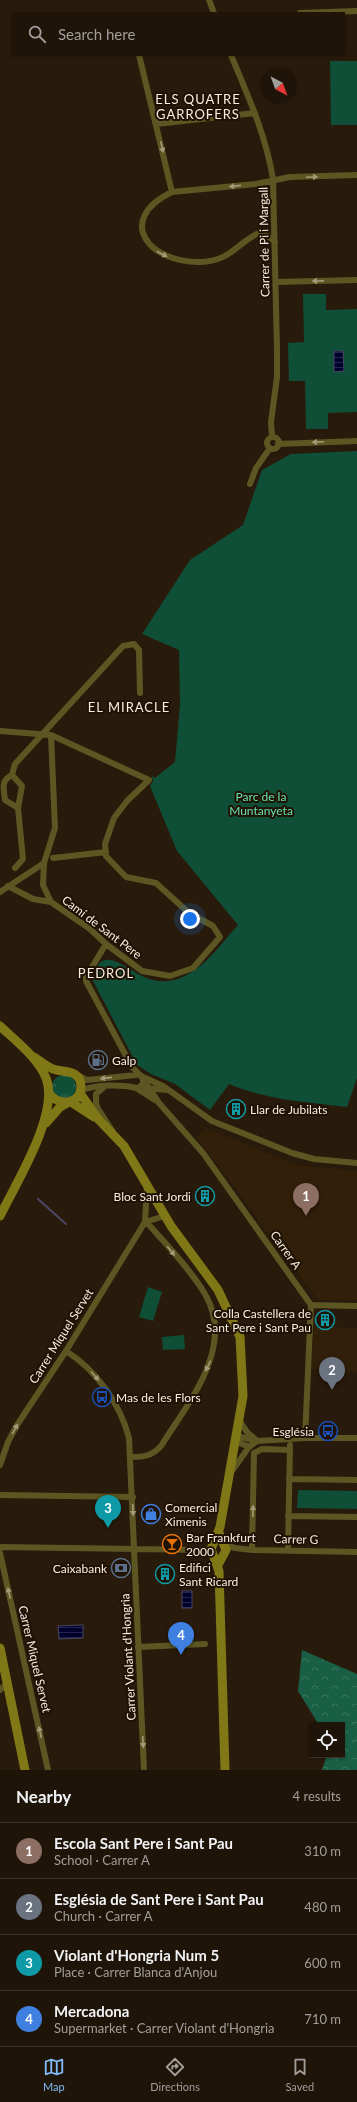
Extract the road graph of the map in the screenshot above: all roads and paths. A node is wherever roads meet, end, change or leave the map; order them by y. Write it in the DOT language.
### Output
graph roads {
  1 [pos="209,0"];
  2 [pos="214,11"];
  3 [pos="357,11"];
  4 [pos="328,12"];
  5 [pos="139,56"];
  6 [pos="231,56"];
  7 [pos="255,113"];
  8 [pos="156,124"];
  9 [pos="357,175"];
  10 [pos="273,180"];
  11 [pos="172,192"];
  12 [pos="275,242"];
  13 [pos="357,280"];
  14 [pos="276,282"];
  15 [pos="272,436"];
  16 [pos="357,441"];
  17 [pos="278,444"];
  18 [pos="270,448"];
  19 [pos="250,484"];
  20 [pos="140,693"];
  21 [pos="0,730"];
  22 [pos="44,733"];
  23 [pos="51,735"];
  24 [pos="12,775"];
  25 [pos="18,808"];
  26 [pos="106,852"];
  27 [pos="53,858"];
  28 [pos="44,863"];
  29 [pos="15,868"];
  30 [pos="8,886"];
  31 [pos="0,892"];
  32 [pos="51,902"];
  33 [pos="106,944"];
  34 [pos="0,1026"];
  35 [pos="29,1054"];
  36 [pos="63,1070"];
  37 [pos="77,1075"];
  38 [pos="137,1077"];
  39 [pos="106,1086"];
  40 [pos="136,1088"];
  41 [pos="148,1088"];
  42 [pos="49,1089"];
  43 [pos="165,1090"];
  44 [pos="80,1092"];
  45 [pos="69,1102"];
  46 [pos="159,1104"];
  47 [pos="98,1120"];
  48 [pos="44,1126"];
  49 [pos="114,1135"];
  50 [pos="357,1163"];
  51 [pos="147,1186"];
  52 [pos="0,1216"];
  53 [pos="165,1216"];
  54 [pos="145,1222"];
  55 [pos="311,1305"];
  56 [pos="357,1306"];
  57 [pos="66,1351"];
  58 [pos="239,1420"];
  59 [pos="237,1436"];
  60 [pos="304,1438"];
  61 [pos="357,1438"];
  62 [pos="290,1440"];
  63 [pos="257,1441"];
  64 [pos="248,1447"];
  65 [pos="290,1450"];
  66 [pos="131,1457"];
  67 [pos="0,1465"];
  68 [pos="231,1473"];
  69 [pos="289,1479"];
  70 [pos="357,1480"];
  71 [pos="0,1495"];
  72 [pos="133,1497"];
  73 [pos="288,1516"];
  74 [pos="357,1517"];
  75 [pos="0,1547"];
  76 [pos="135,1548"];
  77 [pos="217,1549"];
  78 [pos="288,1549"];
  79 [pos="252,1550"];
  80 [pos="357,1552"];
  81 [pos="0,1553"];
  82 [pos="205,1644"];
  83 [pos="138,1647"];
  84 [pos="0,1648"];
  85 [pos="7,1683"];
  86 [pos="0,1690"];
  87 [pos="25,1770"];
  88 [pos="48,1770"];
  89 [pos="144,1770"];
  90 [pos="225,1770"];
  1 -- 2 [label="street"];
  3 -- 4 [label="street"];
  5 -- 8 [label="street"];
  6 -- 7 [label="street, Carrer de Pi i Margall"];
  7 -- 8 [label="street"];
  7 -- 10 [label="street, Carrer de Pi i Margall"];
  8 -- 11 [label="street, one-way"];
  10 -- 9 [label="street, one-way"];
  10 -- 11 [label="street, one-way"];
  10 -- 12 [label="street, Carrer de Pi i Margall"];
  11 -- 12 [label="street, one-way"];
  12 -- 14 [label="street, Carrer de Pi i Margall"];
  13 -- 14 [label="street, one-way"];
  14 -- 15 [label="street, Carrer de Pi i Margall"];
  15 -- 17 [label="street"];
  15 -- 18 [label="street"];
  16 -- 17 [label="street, one-way"];
  17 -- 18 [label="street"];
  18 -- 19 [label="street"];
  20 -- 22 [label="street"];
  21 -- 22 [label="street"];
  22 -- 23 [label="street"];
  22 -- 24 [label="street"];
  23 -- 26 [label="street"];
  23 -- 28 [label="street, Camí de Sant Pere"];
  24 -- 25 [label="street"];
  24 -- 25 [label="street"];
  25 -- 29 [label="street"];
  26 -- 27 [label="street"];
  26 -- 33 [label="street, Camí de Sant Pere"];
  28 -- 30 [label="street"];
  28 -- 32 [label="street, Camí de Sant Pere"];
  30 -- 31 [label="street"];
  30 -- 32 [label="street, Camí de Sant Pere"];
  32 -- 33 [label="street, Camí de Sant Pere"];
  33 -- 38 [label="street"];
  34 -- 35 [label="street"];
  35 -- 36 [label="street"];
  35 -- 42 [label="street"];
  36 -- 37 [label="street"];
  36 -- 42 [label="street"];
  38 -- 37 [label="street, one-way"];
  37 -- 44 [label="street"];
  38 -- 40 [label="street"];
  38 -- 40 [label="street"];
  38 -- 41 [label="street, Carrer A"];
  38 -- 43 [label="street"];
  39 -- 40 [label="street"];
  39 -- 44 [label="street"];
  39 -- 49 [label="street"];
  40 -- 41 [label="street"];
  40 -- 46 [label="street, Carrer A"];
  41 -- 43 [label="street"];
  41 -- 46 [label="street, Carrer A"];
  42 -- 45 [label="street"];
  42 -- 48 [label="street"];
  43 -- 46 [label="street"];
  43 -- 50 [label="street"];
  44 -- 45 [label="street"];
  44 -- 47 [label="street"];
  45 -- 47 [label="street"];
  45 -- 48 [label="street"];
  46 -- 55 [label="street, Carrer A"];
  47 -- 49 [label="street"];
  48 -- 52 [label="street"];
  49 -- 51 [label="street"];
  51 -- 53 [label="street"];
  51 -- 54 [label="street, Carrer Miquel Servet"];
  53 -- 54 [label="street"];
  53 -- 58 [label="street"];
  54 -- 57 [label="street, Carrer Miquel Servet"];
  54 -- 66 [label="street, one-way"];
  55 -- 56 [label="street"];
  55 -- 60 [label="street"];
  57 -- 66 [label="street, Carrer Violant d'Hongria, one-way"];
  67 -- 57 [label="street, Carrer Miquel Servet, one-way"];
  58 -- 59 [label="street"];
  58 -- 63 [label="street"];
  59 -- 63 [label="street"];
  59 -- 64 [label="street"];
  59 -- 68 [label="street"];
  60 -- 61 [label="street"];
  60 -- 62 [label="street"];
  62 -- 63 [label="street"];
  62 -- 65 [label="street"];
  63 -- 64 [label="street"];
  64 -- 68 [label="street"];
  65 -- 69 [label="street"];
  79 -- 65 [label="street, one-way"];
  66 -- 72 [label="street, Carrer Violant d'Hongria"];
  68 -- 77 [label="street"];
  69 -- 70 [label="street"];
  69 -- 73 [label="street"];
  71 -- 72 [label="street"];
  72 -- 76 [label="street, Carrer Violant d'Hongria, one-way"];
  73 -- 74 [label="street"];
  73 -- 78 [label="street"];
  75 -- 76 [label="street"];
  76 -- 77 [label="street"];
  76 -- 83 [label="street, Carrer Violant d'Hongria"];
  77 -- 79 [label="street, Carrer G"];
  77 -- 90 [label="street"];
  78 -- 79 [label="street, Carrer G"];
  78 -- 80 [label="street, Carrer G"];
  88 -- 81 [label="street, Carrer Miquel Servet, one-way"];
  82 -- 83 [label="street"];
  83 -- 89 [label="street, Carrer Violant d'Hongria, one-way"];
  84 -- 85 [label="street"];
  85 -- 86 [label="street"];
  85 -- 87 [label="street"];
}
